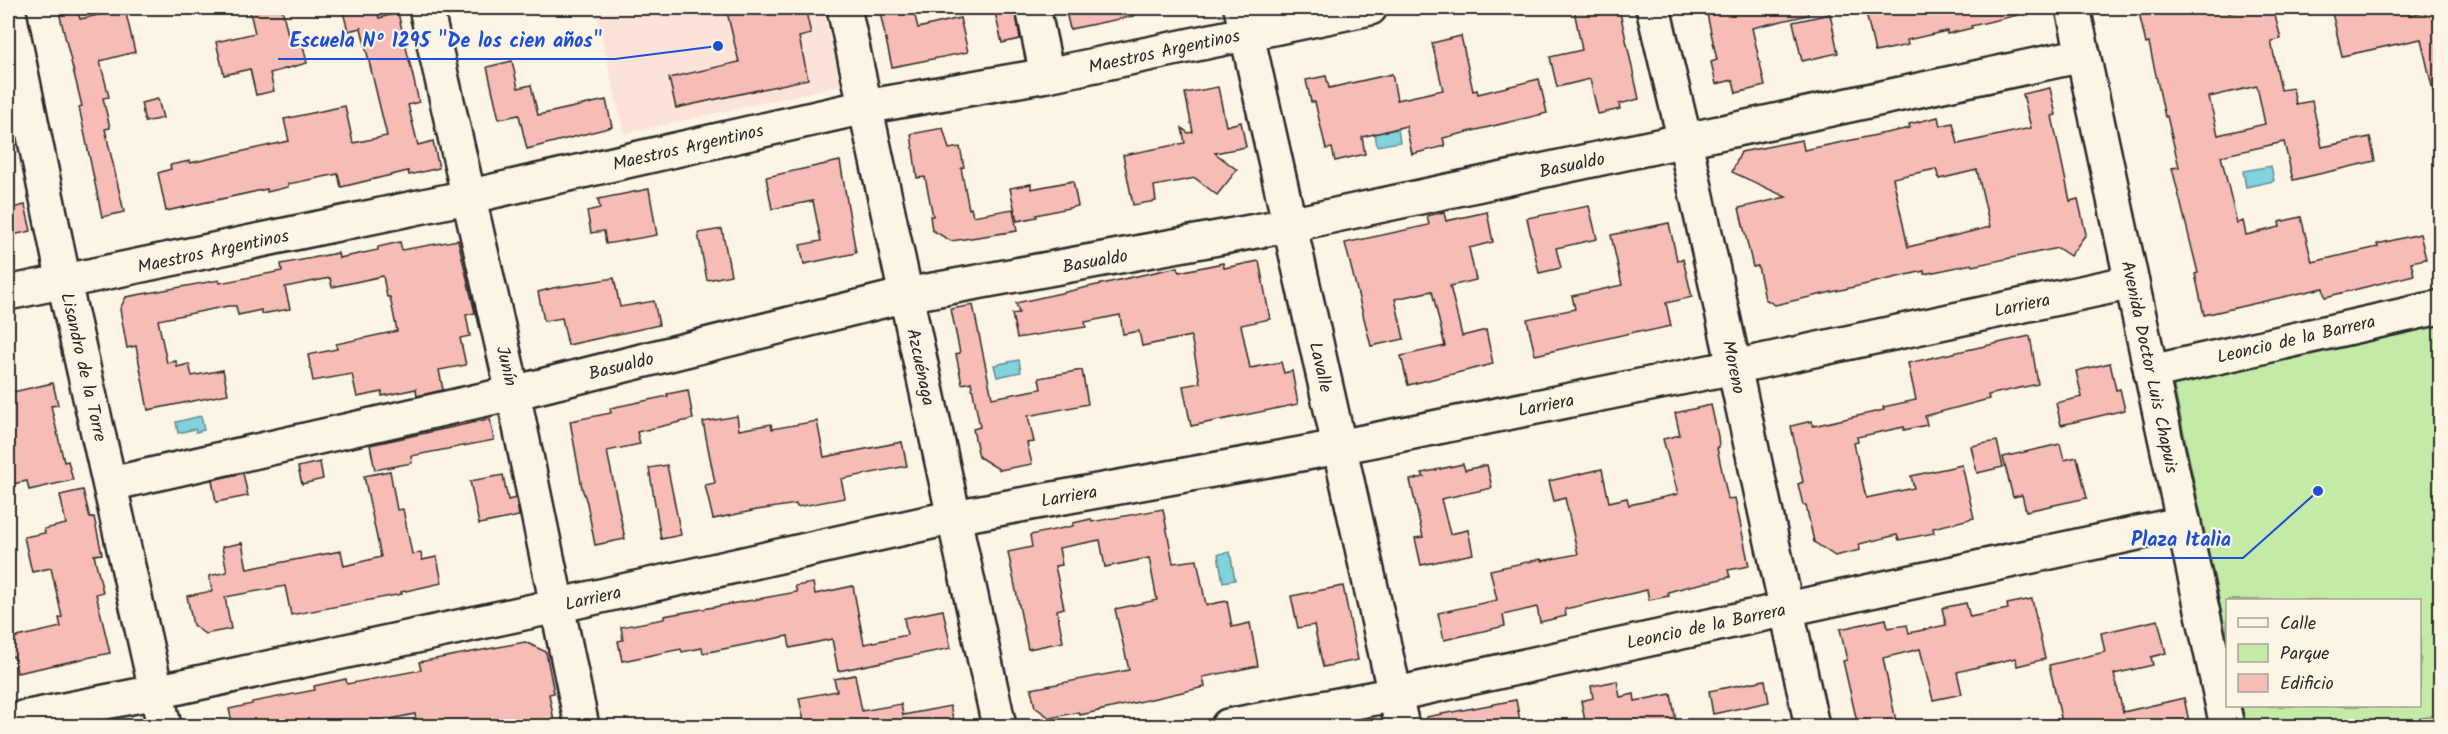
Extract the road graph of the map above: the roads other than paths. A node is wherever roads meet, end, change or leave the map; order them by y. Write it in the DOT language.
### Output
graph roads {
  1 [pos="8,8"];
  2 [pos="426,8"];
  3 [pos="844,8"];
  4 [pos="1033,8"];
  5 [pos="1370,8"];
  6 [pos="1653,8"];
  7 [pos="2073,8"];
  8 [pos="1244,21"];
  9 [pos="2083,55"];
  10 [pos="1047,75"];
  11 [pos="865,106"];
  12 [pos="1685,141"];
  13 [pos="467,197"];
  14 [pos="1289,225"];
  15 [pos="64,282"];
  16 [pos="2132,282"];
  17 [pos="8,293"];
  18 [pos="906,295"];
  19 [pos="2440,307"];
  20 [pos="1734,367"];
  21 [pos="2151,372"];
  22 [pos="513,393"];
  23 [pos="1339,447"];
  24 [pos="111,484"];
  25 [pos="954,517"];
  26 [pos="2184,523"];
  27 [pos="556,606"];
  28 [pos="1786,609"];
  29 [pos="156,692"];
  30 [pos="1396,694"];
  31 [pos="8,721"];
  32 [pos="164,726"];
  33 [pos="582,726"];
  34 [pos="999,726"];
  35 [pos="1228,726"];
  36 [pos="1402,726"];
  37 [pos="1812,726"];
  38 [pos="2227,726"];
  1 -- 15 [label="street, Lisandro de la Torre"];
  2 -- 13 [label="street, Junín"];
  3 -- 11 [label="street, Azcuénaga"];
  4 -- 10 [label="street"];
  5 -- 8 [label="street, Maestros Argentinos"];
  6 -- 12 [label="street, Moreno"];
  7 -- 9 [label="street, Avenida Doctor Luis Chapuis"];
  8 -- 10 [label="street, Maestros Argentinos"];
  8 -- 14 [label="street, Lavalle"];
  9 -- 12 [label="street, Basualdo"];
  9 -- 16 [label="street, Avenida Doctor Luis Chapuis"];
  10 -- 11 [label="street, Maestros Argentinos"];
  11 -- 13 [label="street, Maestros Argentinos"];
  11 -- 18 [label="street, Azcuénaga"];
  12 -- 14 [label="street, Basualdo"];
  12 -- 20 [label="street, Moreno"];
  13 -- 15 [label="street, Maestros Argentinos"];
  13 -- 22 [label="street, Junín"];
  14 -- 18 [label="street, Basualdo"];
  14 -- 23 [label="street, Lavalle"];
  15 -- 17 [label="street, Maestros Argentinos"];
  15 -- 24 [label="street, Lisandro de la Torre"];
  16 -- 20 [label="street, Larriera"];
  16 -- 21 [label="street, Avenida Doctor Luis Chapuis"];
  18 -- 22 [label="street, Basualdo"];
  18 -- 25 [label="street, Azcuénaga"];
  19 -- 21 [label="street, Leoncio de la Barrera"];
  20 -- 23 [label="street, Larriera"];
  20 -- 28 [label="street, Moreno"];
  21 -- 26 [label="street, Avenida Doctor Luis Chapuis"];
  22 -- 24 [label="street, Basualdo"];
  22 -- 27 [label="street, Junín"];
  23 -- 25 [label="street, Larriera"];
  23 -- 30 [label="street, Lavalle"];
  24 -- 29 [label="street, Lisandro de la Torre"];
  25 -- 27 [label="street, Larriera"];
  25 -- 34 [label="street, Azcuénaga"];
  26 -- 28 [label="street, Leoncio de la Barrera"];
  26 -- 38 [label="street, Avenida Doctor Luis Chapuis"];
  27 -- 29 [label="street, Larriera"];
  27 -- 33 [label="street, Junín"];
  28 -- 30 [label="street, Leoncio de la Barrera"];
  28 -- 37 [label="street, Moreno"];
  29 -- 31 [label="street, Larriera"];
  29 -- 32 [label="street, Lisandro de la Torre"];
  30 -- 35 [label="street, Leoncio de la Barrera"];
  30 -- 36 [label="street, Lavalle"];
}
